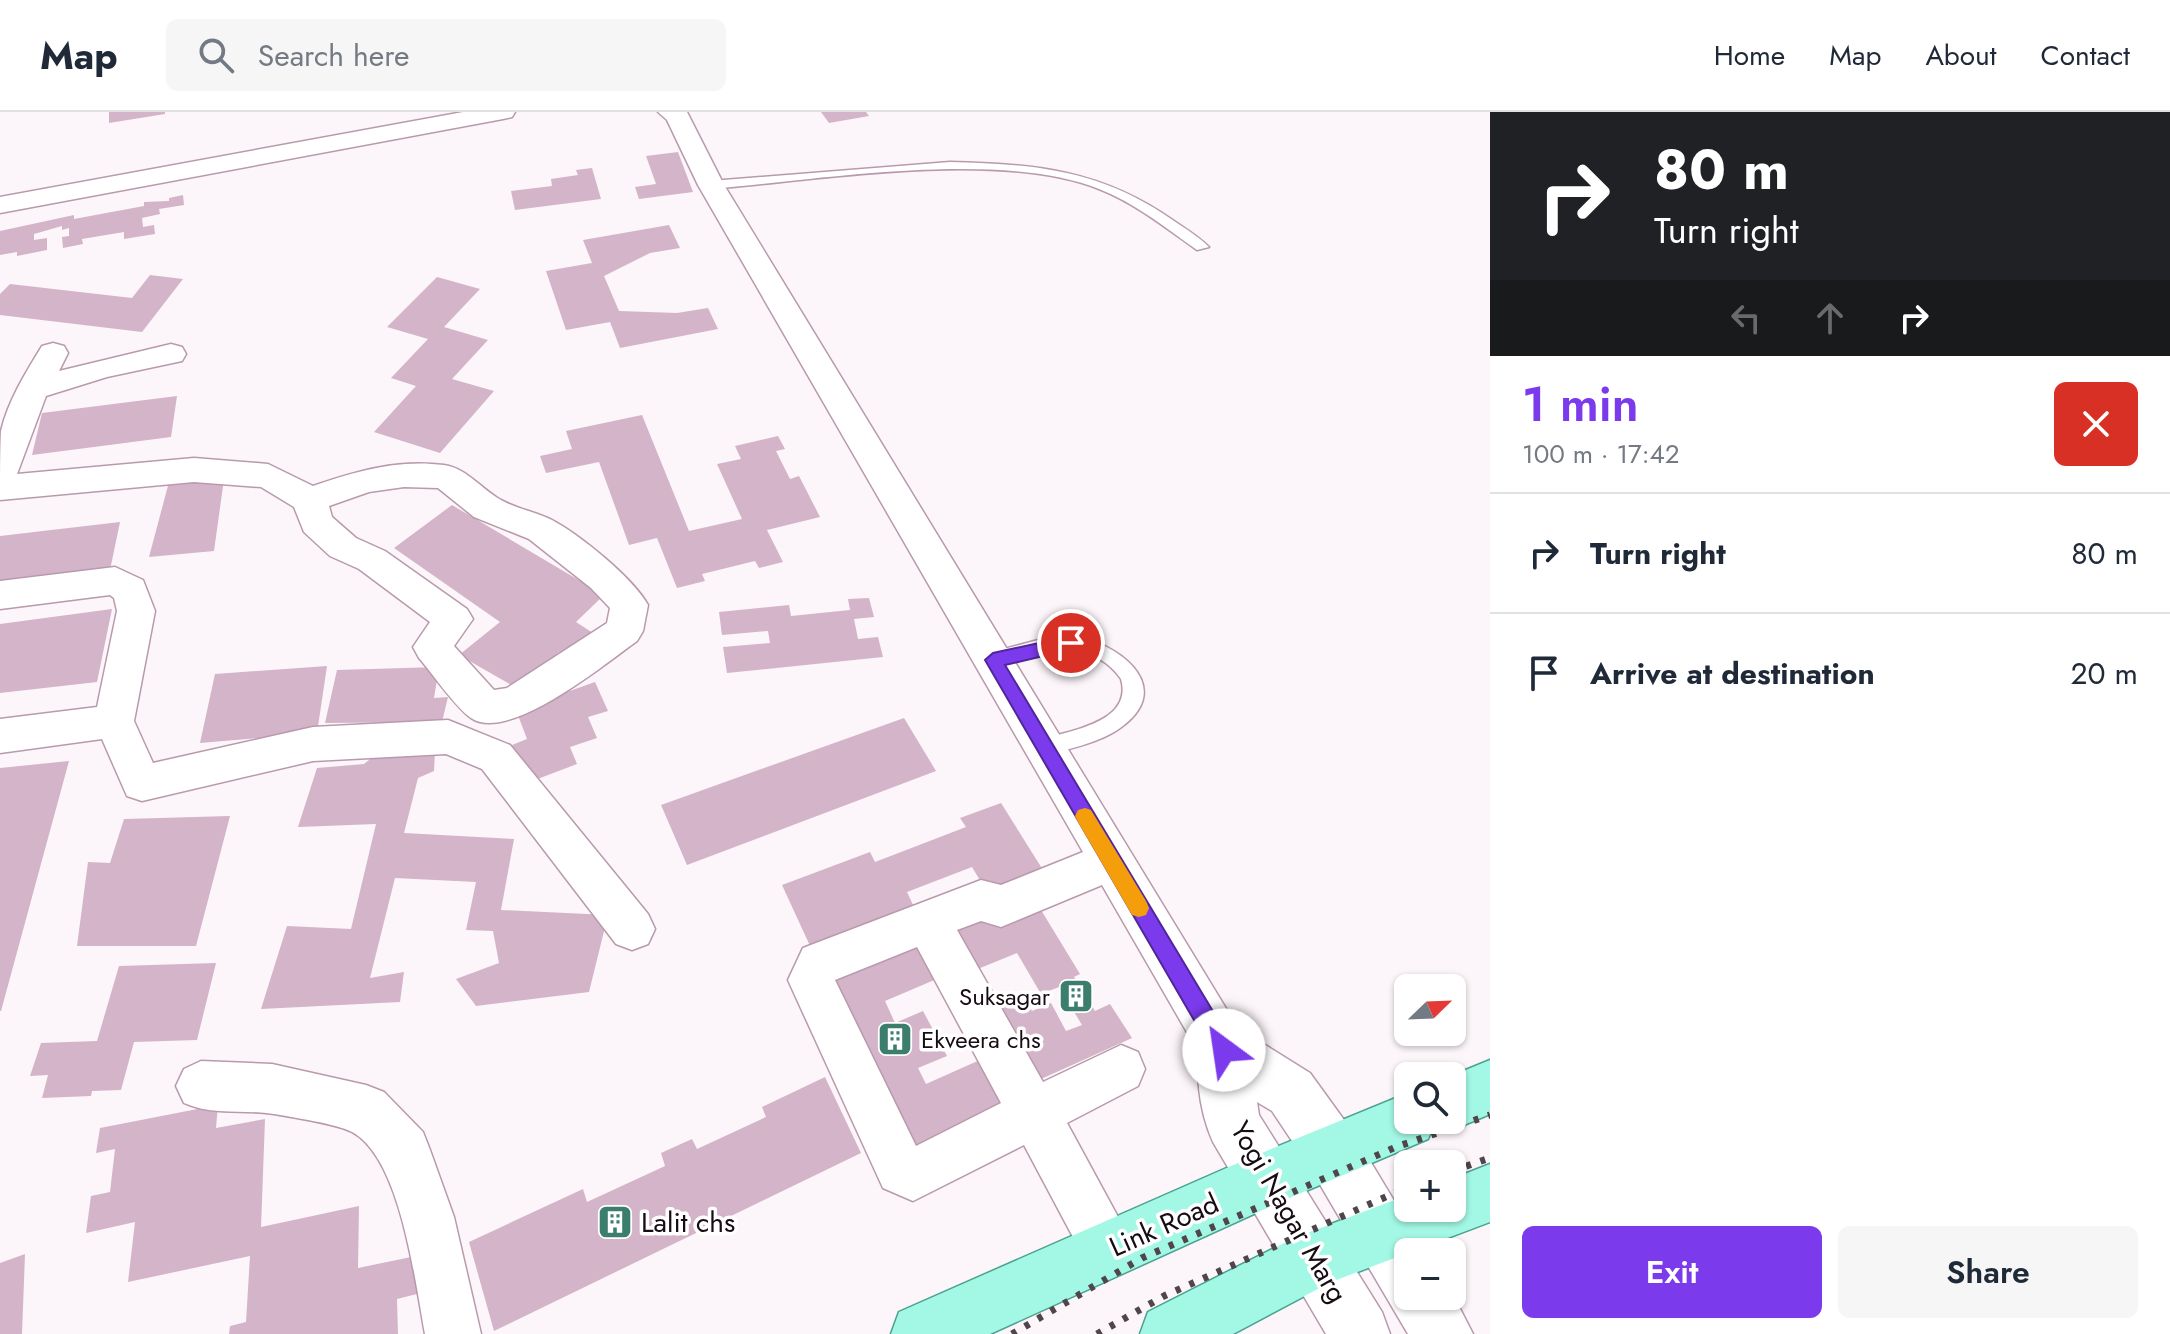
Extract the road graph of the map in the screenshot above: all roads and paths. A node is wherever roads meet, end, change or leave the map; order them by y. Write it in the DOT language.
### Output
graph roads {
  1 [pos="503,112"];
  2 [pos="670,112"];
  3 [pos="711,185"];
  4 [pos="0,205"];
  5 [pos="1202,247"];
  6 [pos="53,353"];
  7 [pos="171,354"];
  8 [pos="33,389"];
  9 [pos="0,476"];
  10 [pos="0,488"];
  11 [pos="310,500"];
  12 [pos="0,595"];
  13 [pos="993,660"];
  14 [pos="114,721"];
  15 [pos="0,736"];
  16 [pos="1043,747"];
  17 [pos="1111,861"];
  18 [pos="928,922"];
  19 [pos="632,929"];
  20 [pos="1224,1050"];
  21 [pos="1121,1069"];
  22 [pos="201,1086"];
  23 [pos="1490,1087"];
  24 [pos="1466,1097"];
  25 [pos="1034,1113"];
  26 [pos="1394,1126"];
  27 [pos="1332,1151"];
  28 [pos="1267,1179"];
  29 [pos="1490,1193"];
  30 [pos="1466,1202"];
  31 [pos="1435,1222"];
  32 [pos="1416,1238"];
  33 [pos="1109,1250"];
  34 [pos="1394,1257"];
  35 [pos="1315,1259"];
  36 [pos="1428,1310"];
  37 [pos="453,1334"];
  38 [pos="921,1334"];
  39 [pos="1170,1334"];
  40 [pos="1360,1334"];
  41 [pos="1443,1334"];
  1 -- 4 [label="street"];
  2 -- 3 [label="street"];
  3 -- 5 [label="lane"];
  3 -- 13 [label="street"];
  6 -- 8 [label="street"];
  7 -- 8 [label="street"];
  8 -- 9 [label="street"];
  10 -- 11 [label="street"];
  11 -- 11 [label="street"];
  12 -- 14 [label="street"];
  13 -- 16 [label="street"];
  13 -- 16 [label="lane"];
  14 -- 15 [label="street"];
  14 -- 19 [label="street"];
  16 -- 17 [label="street"];
  17 -- 18 [label="street"];
  17 -- 20 [label="street"];
  18 -- 25 [label="street"];
  18 -- 25 [label="street"];
  20 -- 27 [label="street"];
  20 -- 28 [label="street, Yogi Nagar Marg"];
  21 -- 25 [label="street"];
  22 -- 37 [label="street"];
  23 -- 24 [label="main road"];
  25 -- 33 [label="street"];
  26 -- 27 [label="main road, Link Road"];
  27 -- 28 [label="main road, Link Road"];
  27 -- 34 [label="street"];
  28 -- 33 [label="main road, Link Road"];
  28 -- 35 [label="street, Yogi Nagar Marg"];
  29 -- 30 [label="main road"];
  31 -- 32 [label="main road"];
  33 -- 38 [label="main road, Link Road"];
  34 -- 35 [label="main road"];
  35 -- 39 [label="main road"];
  35 -- 40 [label="street, Yogi Nagar Marg"];
  36 -- 41 [label="street"];
}
